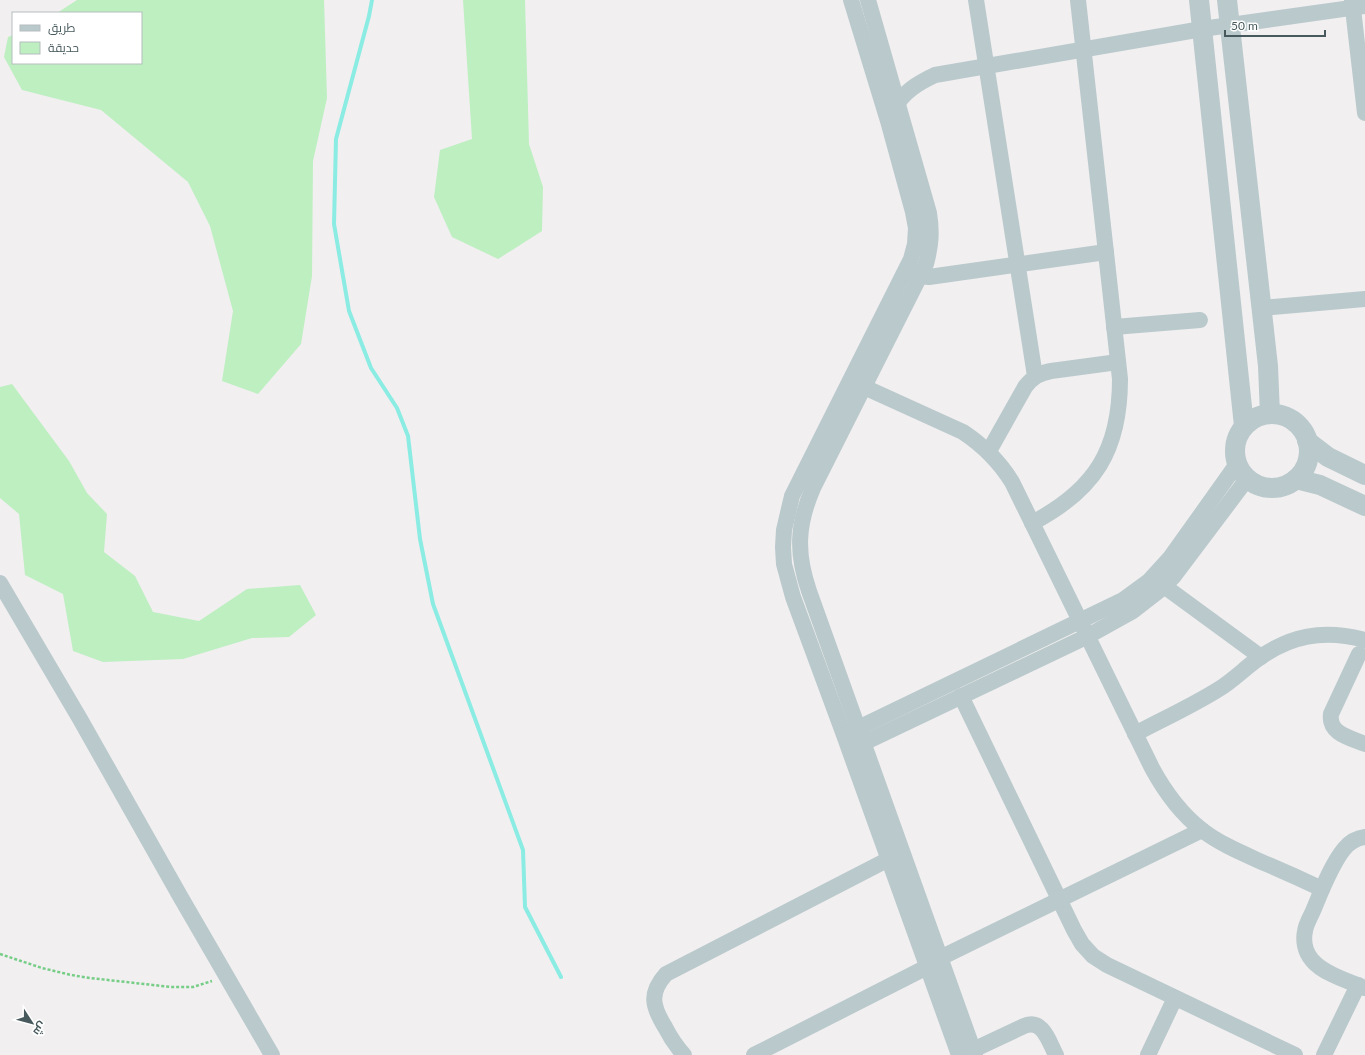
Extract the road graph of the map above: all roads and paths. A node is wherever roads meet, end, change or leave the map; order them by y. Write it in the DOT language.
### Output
graph roads {
  1 [pos="851,0"];
  2 [pos="868,0"];
  3 [pos="976,0"];
  4 [pos="1078,0"];
  5 [pos="1199,0"];
  6 [pos="1227,0"];
  7 [pos="1357,5"];
  8 [pos="1230,26"];
  9 [pos="1202,29"];
  10 [pos="1083,49"];
  11 [pos="986,66"];
  12 [pos="898,102"];
  13 [pos="1365,113"];
  14 [pos="888,121"];
  15 [pos="1106,252"];
  16 [pos="1018,265"];
  17 [pos="912,275"];
  18 [pos="1365,300"];
  19 [pos="1365,307"];
  20 [pos="1261,312"];
  21 [pos="1200,320"];
  22 [pos="1114,327"];
  23 [pos="1118,362"];
  24 [pos="1036,376"];
  25 [pos="864,388"];
  26 [pos="1270,414"];
  27 [pos="1244,426"];
  28 [pos="1307,441"];
  29 [pos="988,451"];
  30 [pos="1242,471"];
  31 [pos="1365,475"];
  32 [pos="1296,479"];
  33 [pos="1365,506"];
  34 [pos="1032,523"];
  35 [pos="0,583"];
  36 [pos="1162,588"];
  37 [pos="1081,621"];
  38 [pos="1088,636"];
  39 [pos="1364,644"];
  40 [pos="1258,659"];
  41 [pos="961,696"];
  42 [pos="1135,734"];
  43 [pos="854,739"];
  44 [pos="1365,744"];
  45 [pos="1202,830"];
  46 [pos="1365,837"];
  47 [pos="889,859"];
  48 [pos="1322,889"];
  49 [pos="1059,900"];
  50 [pos="0,954"];
  51 [pos="934,962"];
  52 [pos="226,975"];
  53 [pos="1361,987"];
  54 [pos="1175,998"];
  55 [pos="969,1053"];
  56 [pos="272,1055"];
  57 [pos="684,1055"];
  58 [pos="754,1055"];
  59 [pos="1056,1055"];
  60 [pos="1148,1055"];
  61 [pos="1295,1055"];
  62 [pos="1324,1055"];
  1 -- 14 [label="street"];
  2 -- 12 [label="street"];
  3 -- 11 [label="street"];
  4 -- 10 [label="street"];
  5 -- 9 [label="street"];
  6 -- 8 [label="street"];
  7 -- 8 [label="street"];
  7 -- 13 [label="street"];
  8 -- 9 [label="street"];
  8 -- 20 [label="street"];
  9 -- 10 [label="street"];
  9 -- 27 [label="street"];
  10 -- 11 [label="street"];
  10 -- 15 [label="street"];
  11 -- 12 [label="street"];
  11 -- 16 [label="street"];
  12 -- 14 [label="street"];
  12 -- 17 [label="street"];
  14 -- 17 [label="street"];
  15 -- 16 [label="street"];
  15 -- 22 [label="street"];
  16 -- 17 [label="street"];
  16 -- 24 [label="street"];
  17 -- 25 [label="street"];
  17 -- 43 [label="street"];
  18 -- 20 [label="street"];
  19 -- 20 [label="street"];
  20 -- 26 [label="street"];
  21 -- 22 [label="street"];
  22 -- 23 [label="street"];
  23 -- 24 [label="street"];
  23 -- 34 [label="street"];
  24 -- 29 [label="street"];
  25 -- 29 [label="street"];
  25 -- 43 [label="street"];
  26 -- 27 [label="street"];
  26 -- 28 [label="street"];
  27 -- 30 [label="street"];
  28 -- 31 [label="street"];
  28 -- 32 [label="street"];
  29 -- 34 [label="street"];
  30 -- 32 [label="street"];
  30 -- 36 [label="street"];
  30 -- 37 [label="street"];
  32 -- 33 [label="street"];
  34 -- 37 [label="street"];
  35 -- 52 [label="street"];
  36 -- 38 [label="street"];
  36 -- 40 [label="street"];
  37 -- 38 [label="street"];
  37 -- 43 [label="street"];
  38 -- 41 [label="street"];
  38 -- 42 [label="street"];
  39 -- 40 [label="street"];
  39 -- 44 [label="street"];
  40 -- 42 [label="street"];
  41 -- 43 [label="street"];
  41 -- 49 [label="street"];
  42 -- 45 [label="street"];
  43 -- 47 [label="street"];
  43 -- 51 [label="street"];
  45 -- 48 [label="street"];
  45 -- 49 [label="street"];
  46 -- 48 [label="street"];
  47 -- 51 [label="street"];
  47 -- 57 [label="street"];
  48 -- 53 [label="street"];
  49 -- 51 [label="street"];
  49 -- 54 [label="street"];
  50 -- 52 [label="path"];
  51 -- 55 [label="street"];
  51 -- 58 [label="street"];
  52 -- 56 [label="street"];
  53 -- 62 [label="street"];
  54 -- 60 [label="street"];
  54 -- 61 [label="street"];
  55 -- 59 [label="street"];
}
